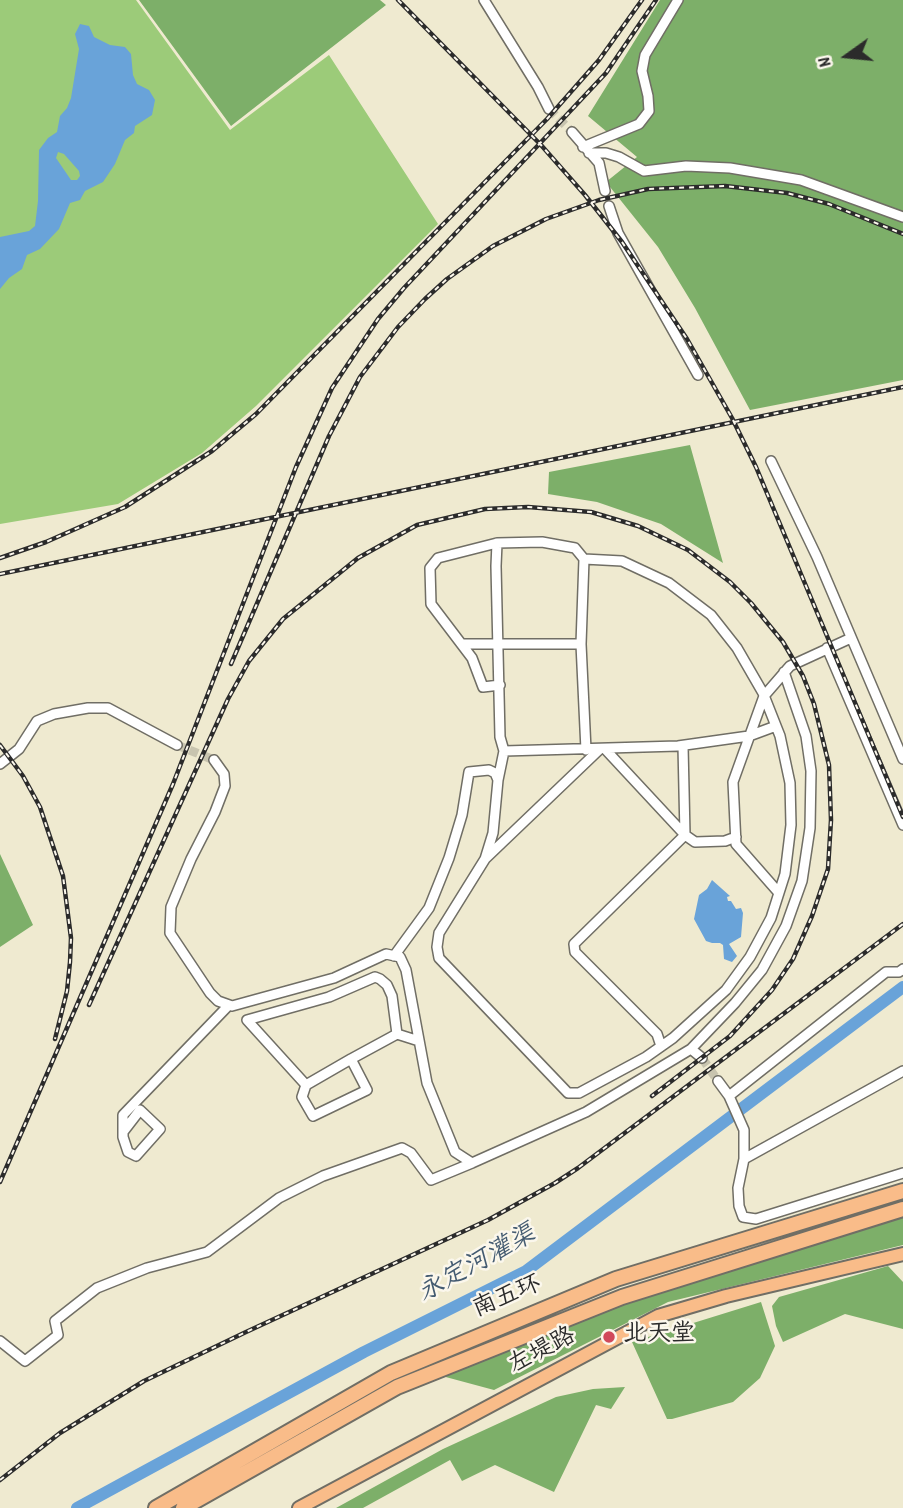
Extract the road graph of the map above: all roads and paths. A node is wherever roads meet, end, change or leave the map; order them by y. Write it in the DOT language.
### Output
graph roads {
  1 [pos="484,0"];
  2 [pos="678,0"];
  3 [pos="549,109"];
  4 [pos="572,132"];
  5 [pos="586,150"];
  6 [pos="605,191"];
  7 [pos="609,206"];
  8 [pos="903,217"];
  9 [pos="698,375"];
  10 [pos="771,461"];
  11 [pos="497,543"];
  12 [pos="584,559"];
  13 [pos="851,638"];
  14 [pos="462,644"];
  15 [pos="498,644"];
  16 [pos="581,644"];
  17 [pos="827,649"];
  18 [pos="784,672"];
  19 [pos="500,685"];
  20 [pos="764,696"];
  21 [pos="776,726"];
  22 [pos="749,736"];
  23 [pos="177,745"];
  24 [pos="683,746"];
  25 [pos="603,749"];
  26 [pos="586,750"];
  27 [pos="504,751"];
  28 [pos="903,759"];
  29 [pos="214,760"];
  30 [pos="0,764"];
  31 [pos="498,780"];
  32 [pos="790,825"];
  33 [pos="903,825"];
  34 [pos="810,828"];
  35 [pos="685,835"];
  36 [pos="736,837"];
  37 [pos="485,859"];
  38 [pos="779,893"];
  39 [pos="394,956"];
  40 [pos="903,969"];
  41 [pos="229,1005"];
  42 [pos="397,1034"];
  43 [pos="419,1041"];
  44 [pos="662,1046"];
  45 [pos="691,1049"];
  46 [pos="646,1057"];
  47 [pos="702,1058"];
  48 [pos="351,1059"];
  49 [pos="653,1070"];
  50 [pos="903,1071"];
  51 [pos="718,1082"];
  52 [pos="306,1085"];
  53 [pos="729,1096"];
  54 [pos="123,1132"];
  55 [pos="744,1159"];
  56 [pos="471,1163"];
  57 [pos="903,1173"];
  58 [pos="903,1191"];
  59 [pos="903,1209"];
  60 [pos="903,1254"];
  61 [pos="0,1341"];
  62 [pos="156,1508"];
  63 [pos="183,1508"];
  64 [pos="299,1508"];
  1 -- 3 [label="street"];
  2 -- 5 [label="street"];
  4 -- 5 [label="street"];
  5 -- 6 [label="street"];
  5 -- 8 [label="street"];
  7 -- 9 [label="street"];
  10 -- 13 [label="street"];
  11 -- 12 [label="street"];
  11 -- 14 [label="street"];
  11 -- 15 [label="street"];
  12 -- 16 [label="street"];
  12 -- 20 [label="street"];
  13 -- 17 [label="street"];
  13 -- 28 [label="street"];
  14 -- 15 [label="street"];
  14 -- 19 [label="street"];
  15 -- 16 [label="street"];
  15 -- 19 [label="street"];
  16 -- 26 [label="street"];
  17 -- 18 [label="street"];
  17 -- 33 [label="street"];
  18 -- 20 [label="street"];
  18 -- 34 [label="street"];
  19 -- 27 [label="street"];
  20 -- 21 [label="street"];
  20 -- 22 [label="street"];
  21 -- 22 [label="street"];
  21 -- 32 [label="street"];
  22 -- 24 [label="street"];
  22 -- 36 [label="street"];
  23 -- 30 [label="street"];
  24 -- 25 [label="street"];
  24 -- 35 [label="street"];
  25 -- 26 [label="street"];
  25 -- 35 [label="street"];
  25 -- 37 [label="street"];
  26 -- 27 [label="street"];
  27 -- 31 [label="street"];
  29 -- 41 [label="street"];
  31 -- 37 [label="street"];
  31 -- 39 [label="street"];
  32 -- 34 [label="street"];
  32 -- 38 [label="street"];
  34 -- 45 [label="street"];
  35 -- 36 [label="street"];
  35 -- 44 [label="street"];
  36 -- 38 [label="street"];
  37 -- 46 [label="street"];
  38 -- 44 [label="street"];
  39 -- 41 [label="street"];
  39 -- 43 [label="street"];
  40 -- 53 [label="street"];
  41 -- 54 [label="street"];
  42 -- 43 [label="street"];
  42 -- 48 [label="street"];
  42 -- 52 [label="street"];
  43 -- 56 [label="street"];
  44 -- 46 [label="street"];
  45 -- 47 [label="street"];
  45 -- 49 [label="street"];
  46 -- 49 [label="street"];
  48 -- 52 [label="street"];
  48 -- 52 [label="street"];
  49 -- 56 [label="street"];
  50 -- 55 [label="street"];
  51 -- 53 [label="street"];
  53 -- 55 [label="street"];
  54 -- 54 [label="street"];
  55 -- 57 [label="street"];
  56 -- 61 [label="street"];
  58 -- 62 [label="highway, 南五环"];
  59 -- 63 [label="highway, 南五环"];
  60 -- 64 [label="main road, 左堤路"];
}
